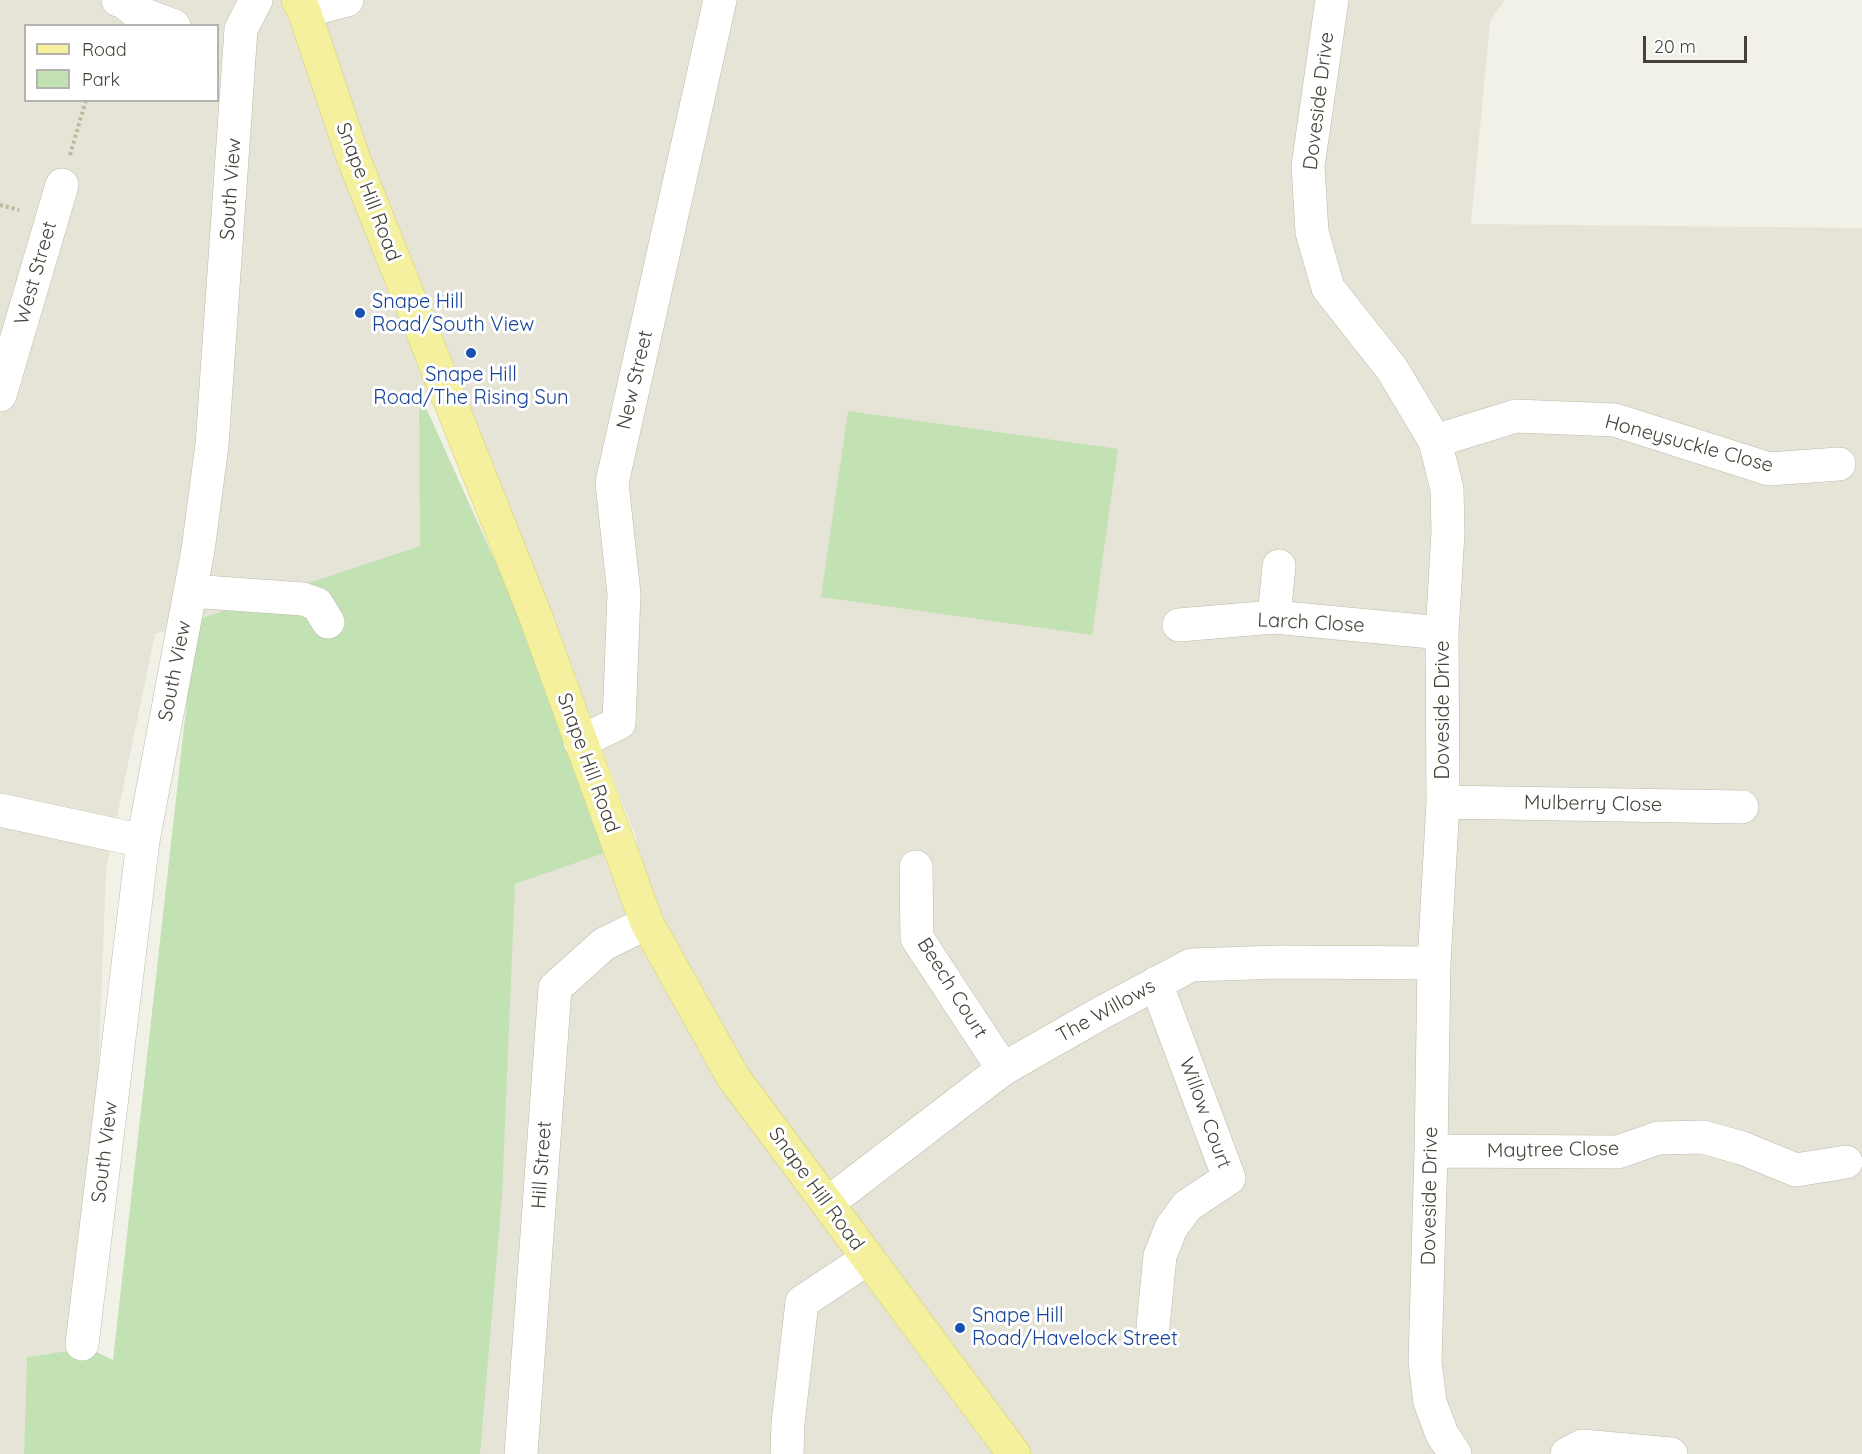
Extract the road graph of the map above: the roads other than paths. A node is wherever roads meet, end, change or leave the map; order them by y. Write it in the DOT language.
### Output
graph roads {
  1 [pos="118,0"];
  2 [pos="256,0"];
  3 [pos="347,0"];
  4 [pos="720,0"];
  5 [pos="1332,0"];
  6 [pos="301,6"];
  7 [pos="169,24"];
  8 [pos="229,45"];
  9 [pos="62,185"];
  10 [pos="0,395"];
  11 [pos="1435,441"];
  12 [pos="1839,464"];
  13 [pos="1279,566"];
  14 [pos="190,591"];
  15 [pos="1274,617"];
  16 [pos="328,622"];
  17 [pos="1179,625"];
  18 [pos="1442,633"];
  19 [pos="580,742"];
  20 [pos="1443,802"];
  21 [pos="1742,807"];
  22 [pos="0,810"];
  23 [pos="143,841"];
  24 [pos="916,867"];
  25 [pos="646,923"];
  26 [pos="1434,963"];
  27 [pos="1156,983"];
  28 [pos="1003,1069"];
  29 [pos="1431,1151"];
  30 [pos="1846,1162"];
  31 [pos="828,1203"];
  32 [pos="867,1259"];
  33 [pos="1153,1326"];
  34 [pos="82,1344"];
  35 [pos="787,1439"];
  36 [pos="521,1454"];
  37 [pos="1014,1454"];
  38 [pos="1455,1454"];
  39 [pos="1567,1454"];
  40 [pos="1671,1454"];
  1 -- 7 [label="street"];
  2 -- 8 [label="street, South View"];
  3 -- 6 [label="street"];
  4 -- 19 [label="street, New Street"];
  5 -- 11 [label="street, Doveside Drive"];
  6 -- 19 [label="main road, Snape Hill Road"];
  8 -- 14 [label="street, South View"];
  9 -- 10 [label="street, West Street"];
  11 -- 12 [label="street, Honeysuckle Close"];
  11 -- 18 [label="street, Doveside Drive"];
  13 -- 15 [label="street"];
  14 -- 16 [label="street"];
  14 -- 23 [label="street, South View"];
  15 -- 17 [label="street, Larch Close"];
  15 -- 18 [label="street, Larch Close"];
  18 -- 20 [label="street, Doveside Drive"];
  19 -- 25 [label="main road, Snape Hill Road"];
  20 -- 21 [label="street, Mulberry Close"];
  20 -- 26 [label="street, Doveside Drive"];
  22 -- 23 [label="street"];
  23 -- 34 [label="street, South View"];
  24 -- 28 [label="street, Beech Court"];
  25 -- 31 [label="main road, Snape Hill Road"];
  25 -- 36 [label="street, Hill Street"];
  26 -- 27 [label="street, The Willows"];
  26 -- 29 [label="street, Doveside Drive"];
  27 -- 28 [label="street, The Willows"];
  27 -- 33 [label="street, Willow Court"];
  28 -- 31 [label="street, The Willows"];
  29 -- 30 [label="street, Maytree Close"];
  29 -- 38 [label="street, Doveside Drive"];
  31 -- 32 [label="main road, Snape Hill Road"];
  32 -- 35 [label="street"];
  32 -- 37 [label="main road, Snape Hill Road"];
  39 -- 40 [label="street"];
}
